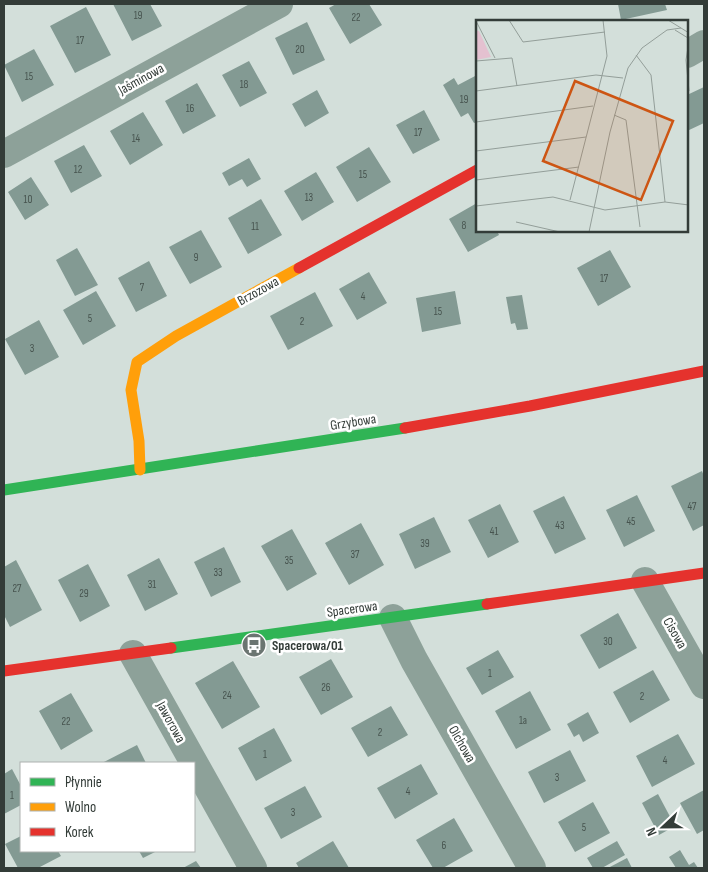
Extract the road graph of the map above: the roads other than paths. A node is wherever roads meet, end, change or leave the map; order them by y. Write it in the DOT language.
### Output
graph roads {
  1 [pos="279,4"];
  2 [pos="704,44"];
  3 [pos="688,53"];
  4 [pos="4,154"];
  5 [pos="476,171"];
  6 [pos="704,372"];
  7 [pos="140,470"];
  8 [pos="4,490"];
  9 [pos="704,573"];
  10 [pos="645,581"];
  11 [pos="393,618"];
  12 [pos="133,654"];
  13 [pos="4,671"];
  14 [pos="704,685"];
  15 [pos="194,762"];
  16 [pos="195,765"];
  17 [pos="253,868"];
  18 [pos="532,868"];
  1 -- 4 [label="street, Jaśminowa"];
  2 -- 3 [label="street"];
  5 -- 7 [label="street, Brzozowa"];
  6 -- 7 [label="street, Grzybowa"];
  7 -- 8 [label="street, Grzybowa"];
  9 -- 10 [label="street, Spacerowa"];
  10 -- 11 [label="street, Spacerowa"];
  10 -- 14 [label="street, Cisowa"];
  11 -- 12 [label="street, Spacerowa"];
  11 -- 18 [label="street, Olchowa"];
  12 -- 13 [label="street, Spacerowa"];
  12 -- 15 [label="street, Jaworowa"];
  16 -- 17 [label="street, Jaworowa"];
}
